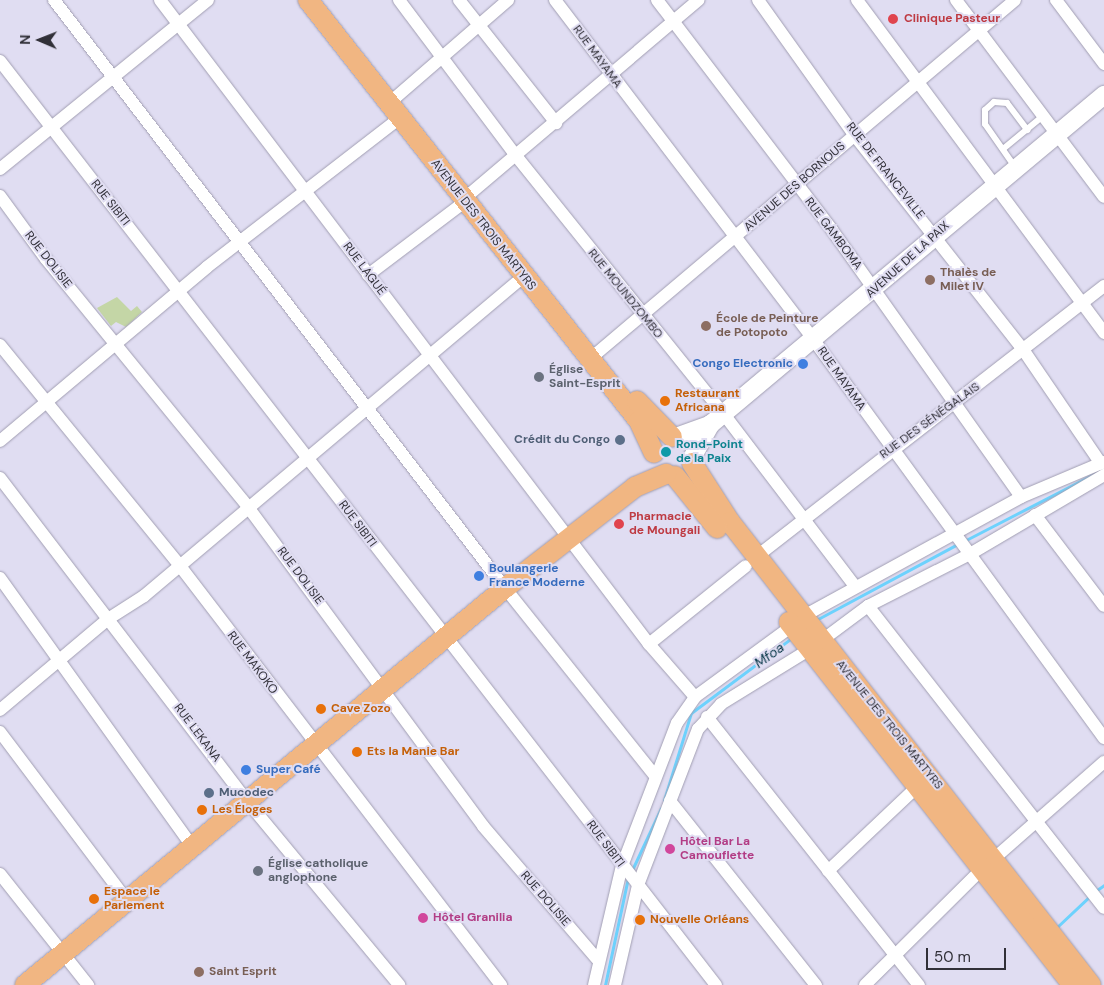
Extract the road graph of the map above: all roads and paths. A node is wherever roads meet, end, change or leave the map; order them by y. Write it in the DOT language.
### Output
graph roads {
  1 [pos="54,0"];
  2 [pos="160,0"];
  3 [pos="208,0"];
  4 [pos="308,0"];
  5 [pos="324,0"];
  6 [pos="399,0"];
  7 [pos="459,0"];
  8 [pos="508,0"];
  9 [pos="555,0"];
  10 [pos="657,0"];
  11 [pos="698,0"];
  12 [pos="758,0"];
  13 [pos="858,0"];
  14 [pos="956,0"];
  15 [pos="1015,0"];
  16 [pos="1056,0"];
  17 [pos="672,22"];
  18 [pos="178,24"];
  19 [pos="479,27"];
  20 [pos="978,31"];
  21 [pos="443,58"];
  22 [pos="0,61"];
  23 [pos="1104,64"];
  24 [pos="610,75"];
  25 [pos="114,76"];
  26 [pos="918,83"];
  27 [pos="1104,95"];
  28 [pos="395,106"];
  29 [pos="1043,116"];
  30 [pos="556,123"];
  31 [pos="52,127"];
  32 [pos="1027,130"];
  33 [pos="1056,132"];
  34 [pos="855,136"];
  35 [pos="1002,149"];
  36 [pos="517,157"];
  37 [pos="1015,167"];
  38 [pos="0,169"];
  39 [pos="996,184"];
  40 [pos="797,186"];
  41 [pos="306,190"];
  42 [pos="0,196"];
  43 [pos="469,197"];
  44 [pos="1104,198"];
  45 [pos="936,235"];
  46 [pos="242,240"];
  47 [pos="734,240"];
  48 [pos="368,275"];
  49 [pos="523,277"];
  50 [pos="1104,286"];
  51 [pos="875,291"];
  52 [pos="179,292"];
  53 [pos="1083,302"];
  54 [pos="642,316"];
  55 [pos="1104,332"];
  56 [pos="814,339"];
  57 [pos="0,344"];
  58 [pos="116,345"];
  59 [pos="1022,348"];
  60 [pos="429,353"];
  61 [pos="597,353"];
  62 [pos="956,402"];
  63 [pos="47,404"];
  64 [pos="368,404"];
  65 [pos="717,418"];
  66 [pos="674,437"];
  67 [pos="0,441"];
  68 [pos="892,448"];
  69 [pos="654,455"];
  70 [pos="306,458"];
  71 [pos="692,459"];
  72 [pos="1103,467"];
  73 [pos="670,475"];
  74 [pos="0,478"];
  75 [pos="635,487"];
  76 [pos="1021,497"];
  77 [pos="248,507"];
  78 [pos="1035,515"];
  79 [pos="804,520"];
  80 [pos="952,534"];
  81 [pos="570,538"];
  82 [pos="970,554"];
  83 [pos="751,562"];
  84 [pos="180,566"];
  85 [pos="0,578"];
  86 [pos="855,586"];
  87 [pos="505,588"];
  88 [pos="868,606"];
  89 [pos="1104,606"];
  90 [pos="108,619"];
  91 [pos="807,634"];
  92 [pos="444,638"];
  93 [pos="649,644"];
  94 [pos="58,660"];
  95 [pos="382,689"];
  96 [pos="695,697"];
  97 [pos="0,710"];
  98 [pos="707,717"];
  99 [pos="0,732"];
  100 [pos="1104,738"];
  101 [pos="316,746"];
  102 [pos="1104,762"];
  103 [pos="655,776"];
  104 [pos="918,786"];
  105 [pos="247,801"];
  106 [pos="670,801"];
  107 [pos="1038,821"];
  108 [pos="192,846"];
  109 [pos="988,865"];
  110 [pos="623,868"];
  111 [pos="828,871"];
  112 [pos="0,874"];
  113 [pos="638,885"];
  114 [pos="128,902"];
  115 [pos="1104,908"];
  116 [pos="62,953"];
  117 [pos="895,954"];
  118 [pos="596,959"];
  119 [pos="25,985"];
  120 [pos="88,985"];
  121 [pos="398,985"];
  122 [pos="501,985"];
  123 [pos="594,985"];
  124 [pos="615,985"];
  125 [pos="716,985"];
  126 [pos="816,985"];
  127 [pos="865,985"];
  128 [pos="919,985"];
  129 [pos="1073,985"];
  130 [pos="1091,985"];
  1 -- 25 [label="street"];
  2 -- 18 [label="street, RUE LAGUÉ"];
  3 -- 18 [label="street"];
  4 -- 28 [label="main road, AVENUE DES TROIS MARTYRS"];
  5 -- 28 [label="main road, AVENUE DES TROIS MARTYRS"];
  6 -- 21 [label="street, RUE MOUNDZOMBO"];
  7 -- 19 [label="street"];
  8 -- 19 [label="street"];
  9 -- 24 [label="street, RUE MAYAMA"];
  10 -- 17 [label="street, RUE GAMBOMA"];
  11 -- 17 [label="street"];
  12 -- 34 [label="street, RUE DE FRANCEVILLE"];
  13 -- 26 [label="street"];
  14 -- 20 [label="street"];
  15 -- 20 [label="street, AVENUE DES BORNOUS"];
  16 -- 23 [label="street"];
  17 -- 24 [label="street"];
  17 -- 40 [label="street, RUE GAMBOMA"];
  18 -- 25 [label="street"];
  18 -- 41 [label="street, RUE LAGUÉ"];
  19 -- 21 [label="street"];
  19 -- 30 [label="street"];
  20 -- 26 [label="street, AVENUE DES BORNOUS"];
  20 -- 29 [label="street"];
  21 -- 28 [label="street"];
  21 -- 36 [label="street, RUE MOUNDZOMBO"];
  22 -- 31 [label="street, RUE SIBITI"];
  24 -- 30 [label="street"];
  24 -- 47 [label="street, RUE MAYAMA"];
  25 -- 31 [label="street"];
  25 -- 46 [label="street"];
  26 -- 34 [label="street, AVENUE DES BORNOUS"];
  26 -- 39 [label="street"];
  27 -- 33 [label="main road, AVENUE DE LA PAIX"];
  28 -- 41 [label="street"];
  28 -- 43 [label="main road, AVENUE DES TROIS MARTYRS"];
  29 -- 32 [label="lane"];
  29 -- 33 [label="street"];
  30 -- 36 [label="street"];
  31 -- 38 [label="street"];
  31 -- 52 [label="street, RUE SIBITI"];
  32 -- 35 [label="lane"];
  32 -- 35 [label="lane"];
  33 -- 37 [label="main road, AVENUE DE LA PAIX"];
  33 -- 44 [label="street"];
  34 -- 40 [label="street, AVENUE DES BORNOUS"];
  34 -- 45 [label="street, RUE DE FRANCEVILLE"];
  35 -- 37 [label="lane"];
  36 -- 43 [label="street"];
  36 -- 54 [label="street, RUE MOUNDZOMBO"];
  37 -- 39 [label="main road, AVENUE DE LA PAIX"];
  39 -- 45 [label="main road, AVENUE DE LA PAIX"];
  39 -- 53 [label="street"];
  40 -- 47 [label="street, AVENUE DES BORNOUS"];
  40 -- 51 [label="street, RUE GAMBOMA"];
  41 -- 46 [label="street"];
  41 -- 48 [label="street, RUE LAGUÉ"];
  42 -- 58 [label="street, RUE DOLISIE"];
  43 -- 48 [label="street"];
  43 -- 49 [label="main road, AVENUE DES TROIS MARTYRS"];
  43 -- 61 [label="main road, AVENUE DES TROIS MARTYRS"];
  45 -- 51 [label="main road, AVENUE DE LA PAIX"];
  45 -- 59 [label="street, RUE DE FRANCEVILLE"];
  46 -- 52 [label="street"];
  46 -- 64 [label="street"];
  47 -- 54 [label="street, AVENUE DES BORNOUS"];
  47 -- 56 [label="street, RUE MAYAMA"];
  48 -- 60 [label="street, RUE LAGUÉ"];
  49 -- 60 [label="street"];
  49 -- 69 [label="main road, AVENUE DES TROIS MARTYRS"];
  50 -- 53 [label="street, RUE DES SÉNÉGALAIS"];
  51 -- 56 [label="main road, AVENUE DE LA PAIX"];
  51 -- 62 [label="street, RUE GAMBOMA"];
  52 -- 58 [label="street"];
  52 -- 70 [label="street, RUE SIBITI"];
  53 -- 55 [label="street"];
  53 -- 59 [label="street, RUE DES SÉNÉGALAIS"];
  54 -- 61 [label="street, AVENUE DES BORNOUS"];
  54 -- 65 [label="street, RUE MOUNDZOMBO"];
  56 -- 65 [label="main road, AVENUE DE LA PAIX"];
  56 -- 68 [label="street, RUE MAYAMA"];
  57 -- 63 [label="street, RUE MAKOKO"];
  58 -- 63 [label="street"];
  58 -- 77 [label="street, RUE DOLISIE"];
  59 -- 62 [label="street, RUE DES SÉNÉGALAIS"];
  59 -- 72 [label="street, RUE DE FRANCEVILLE"];
  60 -- 64 [label="street"];
  60 -- 81 [label="street, RUE LAGUÉ"];
  61 -- 66 [label="main road, AVENUE DES TROIS MARTYRS"];
  62 -- 68 [label="street, RUE DES SÉNÉGALAIS"];
  62 -- 76 [label="street, RUE GAMBOMA"];
  63 -- 67 [label="street"];
  63 -- 84 [label="street, RUE MAKOKO"];
  64 -- 70 [label="street"];
  64 -- 87 [label="street"];
  65 -- 66 [label="main road, AVENUE DE LA PAIX"];
  65 -- 71 [label="main road, AVENUE DE LA PAIX"];
  65 -- 79 [label="street, RUE MOUNDZOMBO"];
  66 -- 69 [label="main road"];
  66 -- 71 [label="main road"];
  68 -- 79 [label="street, RUE DES SÉNÉGALAIS"];
  68 -- 80 [label="street, RUE MAYAMA"];
  69 -- 73 [label="main road"];
  69 -- 75 [label="main road"];
  70 -- 77 [label="street"];
  70 -- 92 [label="street, RUE SIBITI"];
  71 -- 73 [label="main road"];
  71 -- 83 [label="main road, AVENUE DES TROIS MARTYRS"];
  72 -- 76 [label="street"];
  72 -- 78 [label="street"];
  73 -- 75 [label="main road"];
  73 -- 83 [label="main road, AVENUE DES TROIS MARTYRS"];
  74 -- 90 [label="street, RUE LEKANA"];
  75 -- 81 [label="main road"];
  76 -- 80 [label="street"];
  77 -- 84 [label="street"];
  77 -- 95 [label="street, RUE DOLISIE"];
  78 -- 82 [label="street"];
  78 -- 89 [label="street"];
  79 -- 83 [label="street, RUE DES SÉNÉGALAIS"];
  79 -- 86 [label="street, RUE MOUNDZOMBO"];
  80 -- 82 [label="street, RUE MAYAMA"];
  80 -- 86 [label="street"];
  81 -- 87 [label="main road"];
  81 -- 93 [label="street, RUE LAGUÉ"];
  82 -- 88 [label="street"];
  82 -- 100 [label="street, RUE MAYAMA"];
  83 -- 91 [label="main road, AVENUE DES TROIS MARTYRS"];
  83 -- 93 [label="street, RUE DES SÉNÉGALAIS"];
  84 -- 90 [label="street"];
  84 -- 101 [label="street, RUE MAKOKO"];
  85 -- 94 [label="street"];
  86 -- 91 [label="street"];
  87 -- 92 [label="main road"];
  87 -- 103 [label="street"];
  88 -- 91 [label="street"];
  88 -- 107 [label="street"];
  90 -- 94 [label="street"];
  90 -- 105 [label="street, RUE LEKANA"];
  91 -- 96 [label="street"];
  91 -- 98 [label="street"];
  91 -- 104 [label="main road, AVENUE DES TROIS MARTYRS"];
  91 -- 109 [label="main road, AVENUE DES TROIS MARTYRS"];
  92 -- 95 [label="main road"];
  92 -- 110 [label="street, RUE SIBITI"];
  93 -- 96 [label="street, RUE LAGUÉ"];
  94 -- 97 [label="street"];
  94 -- 108 [label="street"];
  95 -- 101 [label="main road"];
  95 -- 118 [label="street, RUE DOLISIE"];
  96 -- 103 [label="street"];
  98 -- 106 [label="street"];
  98 -- 111 [label="street"];
  99 -- 114 [label="street"];
  101 -- 105 [label="main road"];
  101 -- 122 [label="street, RUE MAKOKO"];
  102 -- 107 [label="street"];
  103 -- 110 [label="street"];
  104 -- 109 [label="main road, AVENUE DES TROIS MARTYRS"];
  104 -- 111 [label="street"];
  105 -- 108 [label="main road"];
  105 -- 121 [label="street, RUE LEKANA"];
  106 -- 113 [label="street"];
  106 -- 126 [label="street"];
  107 -- 109 [label="street"];
  107 -- 115 [label="street"];
  108 -- 114 [label="main road"];
  109 -- 117 [label="street"];
  109 -- 129 [label="main road, AVENUE DES TROIS MARTYRS"];
  109 -- 130 [label="main road, AVENUE DES TROIS MARTYRS"];
  110 -- 113 [label="street, RUE SIBITI"];
  110 -- 118 [label="street"];
  111 -- 117 [label="street"];
  112 -- 116 [label="street"];
  113 -- 124 [label="street"];
  113 -- 125 [label="street, RUE SIBITI"];
  114 -- 116 [label="main road"];
  116 -- 119 [label="main road"];
  116 -- 120 [label="street"];
  117 -- 127 [label="street"];
  117 -- 128 [label="street"];
  118 -- 123 [label="street"];
}
